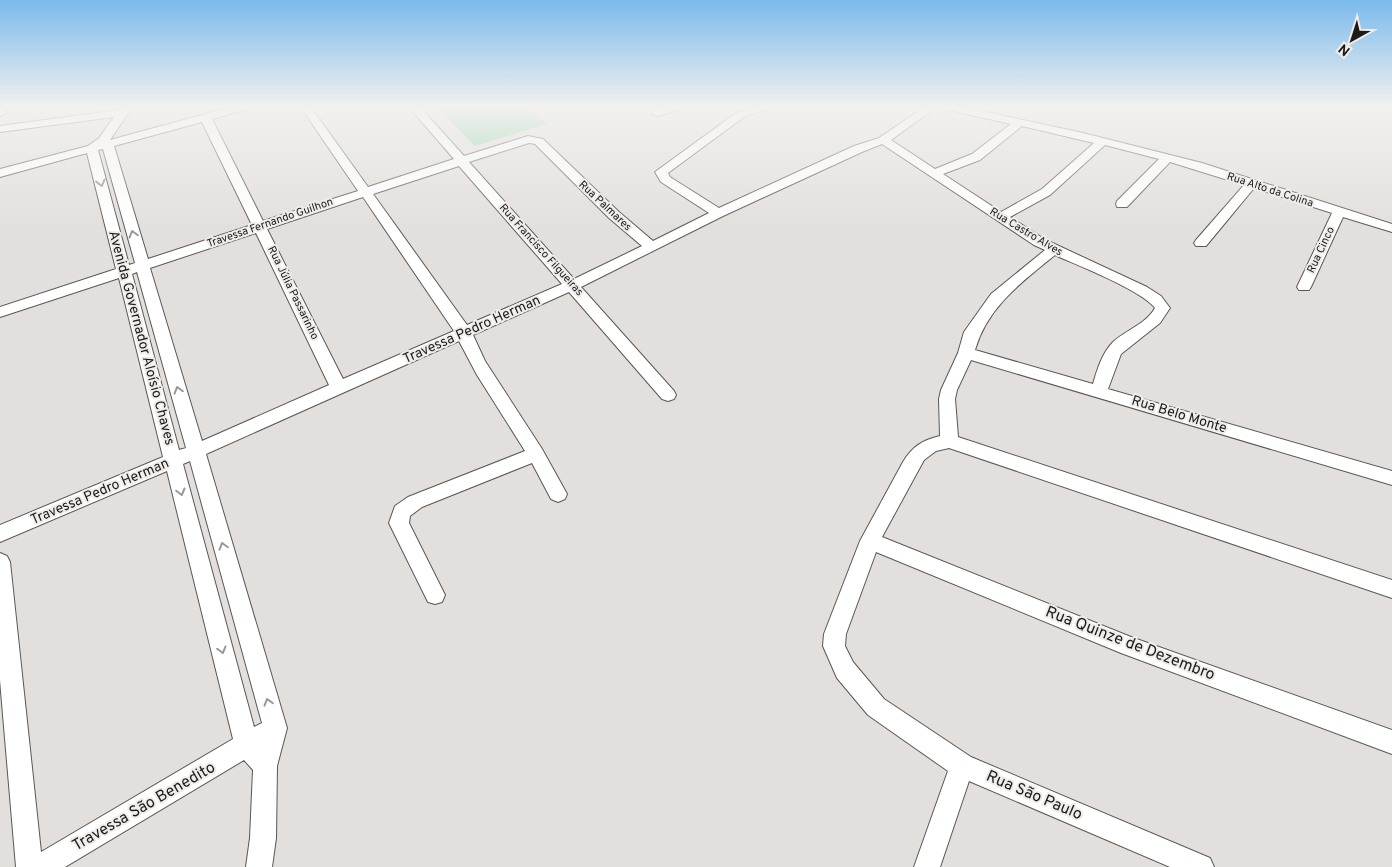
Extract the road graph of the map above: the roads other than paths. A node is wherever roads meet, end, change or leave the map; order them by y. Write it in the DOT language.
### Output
graph roads {
  1 [pos="92,146"];
  2 [pos="101,146"];
  3 [pos="102,146"];
  4 [pos="219,146"];
  5 [pos="333,146"];
  6 [pos="449,146"];
  7 [pos="504,146"];
  8 [pos="545,146"];
  9 [pos="696,146"];
  10 [pos="865,146"];
  11 [pos="893,146"];
  12 [pos="989,146"];
  13 [pos="1097,146"];
  14 [pos="1120,146"];
  15 [pos="1167,158"];
  16 [pos="461,160"];
  17 [pos="0,173"];
  18 [pos="935,173"];
  19 [pos="1251,184"];
  20 [pos="364,192"];
  21 [pos="1122,204"];
  22 [pos="1339,212"];
  23 [pos="718,213"];
  24 [pos="1000,217"];
  25 [pos="260,226"];
  26 [pos="1392,228"];
  27 [pos="1201,243"];
  28 [pos="651,248"];
  29 [pos="1053,250"];
  30 [pos="142,266"];
  31 [pos="124,272"];
  32 [pos="572,285"];
  33 [pos="1304,287"];
  34 [pos="0,312"];
  35 [pos="464,333"];
  36 [pos="966,353"];
  37 [pos="339,388"];
  38 [pos="1098,391"];
  39 [pos="668,395"];
  40 [pos="949,441"];
  41 [pos="196,451"];
  42 [pos="536,454"];
  43 [pos="173,461"];
  44 [pos="1392,478"];
  45 [pos="558,494"];
  46 [pos="0,534"];
  47 [pos="870,541"];
  48 [pos="0,562"];
  49 [pos="1392,590"];
  50 [pos="435,595"];
  51 [pos="275,728"];
  52 [pos="1392,742"];
  53 [pos="247,746"];
  54 [pos="265,766"];
  55 [pos="962,766"];
  56 [pos="1189,864"];
  57 [pos="29,867"];
  58 [pos="40,867"];
  59 [pos="259,867"];
  60 [pos="927,867"];
  1 -- 17 [label="street"];
  2 -- 31 [label="street, Avenida Governador Aloísio Chaves, one-way"];
  30 -- 3 [label="street, Avenida Governador Aloísio Chaves, one-way"];
  4 -- 25 [label="street, Rua Júlia Passarinho"];
  5 -- 20 [label="street"];
  6 -- 16 [label="street, Rua Francisco Filgueiras"];
  7 -- 16 [label="street, Travessa Fernando Guilhon"];
  8 -- 28 [label="street, Rua Palmares"];
  9 -- 23 [label="street"];
  10 -- 23 [label="street, Travessa Pedro Herman"];
  11 -- 18 [label="street, Rua Castro Alves"];
  12 -- 18 [label="street"];
  13 -- 24 [label="street"];
  14 -- 15 [label="street, Rua Alto da Colina"];
  15 -- 19 [label="street, Rua Alto da Colina"];
  15 -- 21 [label="street"];
  16 -- 20 [label="street, Travessa Fernando Guilhon"];
  16 -- 32 [label="street, Rua Francisco Filgueiras"];
  18 -- 24 [label="street, Rua Castro Alves"];
  19 -- 22 [label="street, Rua Alto da Colina"];
  19 -- 27 [label="street"];
  20 -- 25 [label="street, Travessa Fernando Guilhon"];
  20 -- 35 [label="street"];
  22 -- 26 [label="street, Rua Alto da Colina"];
  22 -- 33 [label="street, Rua Cinco"];
  23 -- 28 [label="street, Travessa Pedro Herman"];
  24 -- 29 [label="street, Rua Castro Alves"];
  25 -- 30 [label="street, Travessa Fernando Guilhon"];
  25 -- 37 [label="street, Rua Júlia Passarinho"];
  28 -- 32 [label="street, Travessa Pedro Herman"];
  29 -- 36 [label="street"];
  29 -- 38 [label="street, Rua Castro Alves"];
  30 -- 31 [label="street, Travessa Fernando Guilhon"];
  41 -- 30 [label="street, Avenida Governador Aloísio Chaves, one-way"];
  31 -- 34 [label="street, Travessa Fernando Guilhon"];
  31 -- 43 [label="street, Avenida Governador Aloísio Chaves"];
  32 -- 35 [label="street, Travessa Pedro Herman"];
  32 -- 39 [label="street, Rua Francisco Filgueiras"];
  35 -- 37 [label="street, Travessa Pedro Herman"];
  35 -- 42 [label="street"];
  36 -- 38 [label="street, Rua Belo Monte"];
  36 -- 40 [label="street"];
  37 -- 41 [label="street, Travessa Pedro Herman"];
  38 -- 44 [label="street, Rua Belo Monte"];
  40 -- 47 [label="street, Rua São Paulo"];
  40 -- 49 [label="street"];
  41 -- 43 [label="street, Travessa Pedro Herman"];
  51 -- 41 [label="street, Avenida Governador Aloísio Chaves, one-way"];
  42 -- 45 [label="street"];
  42 -- 50 [label="street"];
  43 -- 46 [label="street, Travessa Pedro Herman"];
  43 -- 53 [label="street, Avenida Governador Aloísio Chaves, one-way"];
  47 -- 52 [label="street, Rua Quinze de Dezembro"];
  47 -- 55 [label="street, Rua São Paulo"];
  48 -- 57 [label="street"];
  51 -- 53 [label="street, Travessa São Benedito"];
  51 -- 54 [label="street"];
  53 -- 54 [label="street, Avenida Governador Aloísio Chaves"];
  53 -- 58 [label="street, Travessa São Benedito"];
  54 -- 59 [label="street"];
  55 -- 56 [label="street, Rua São Paulo"];
  55 -- 60 [label="street"];
}
